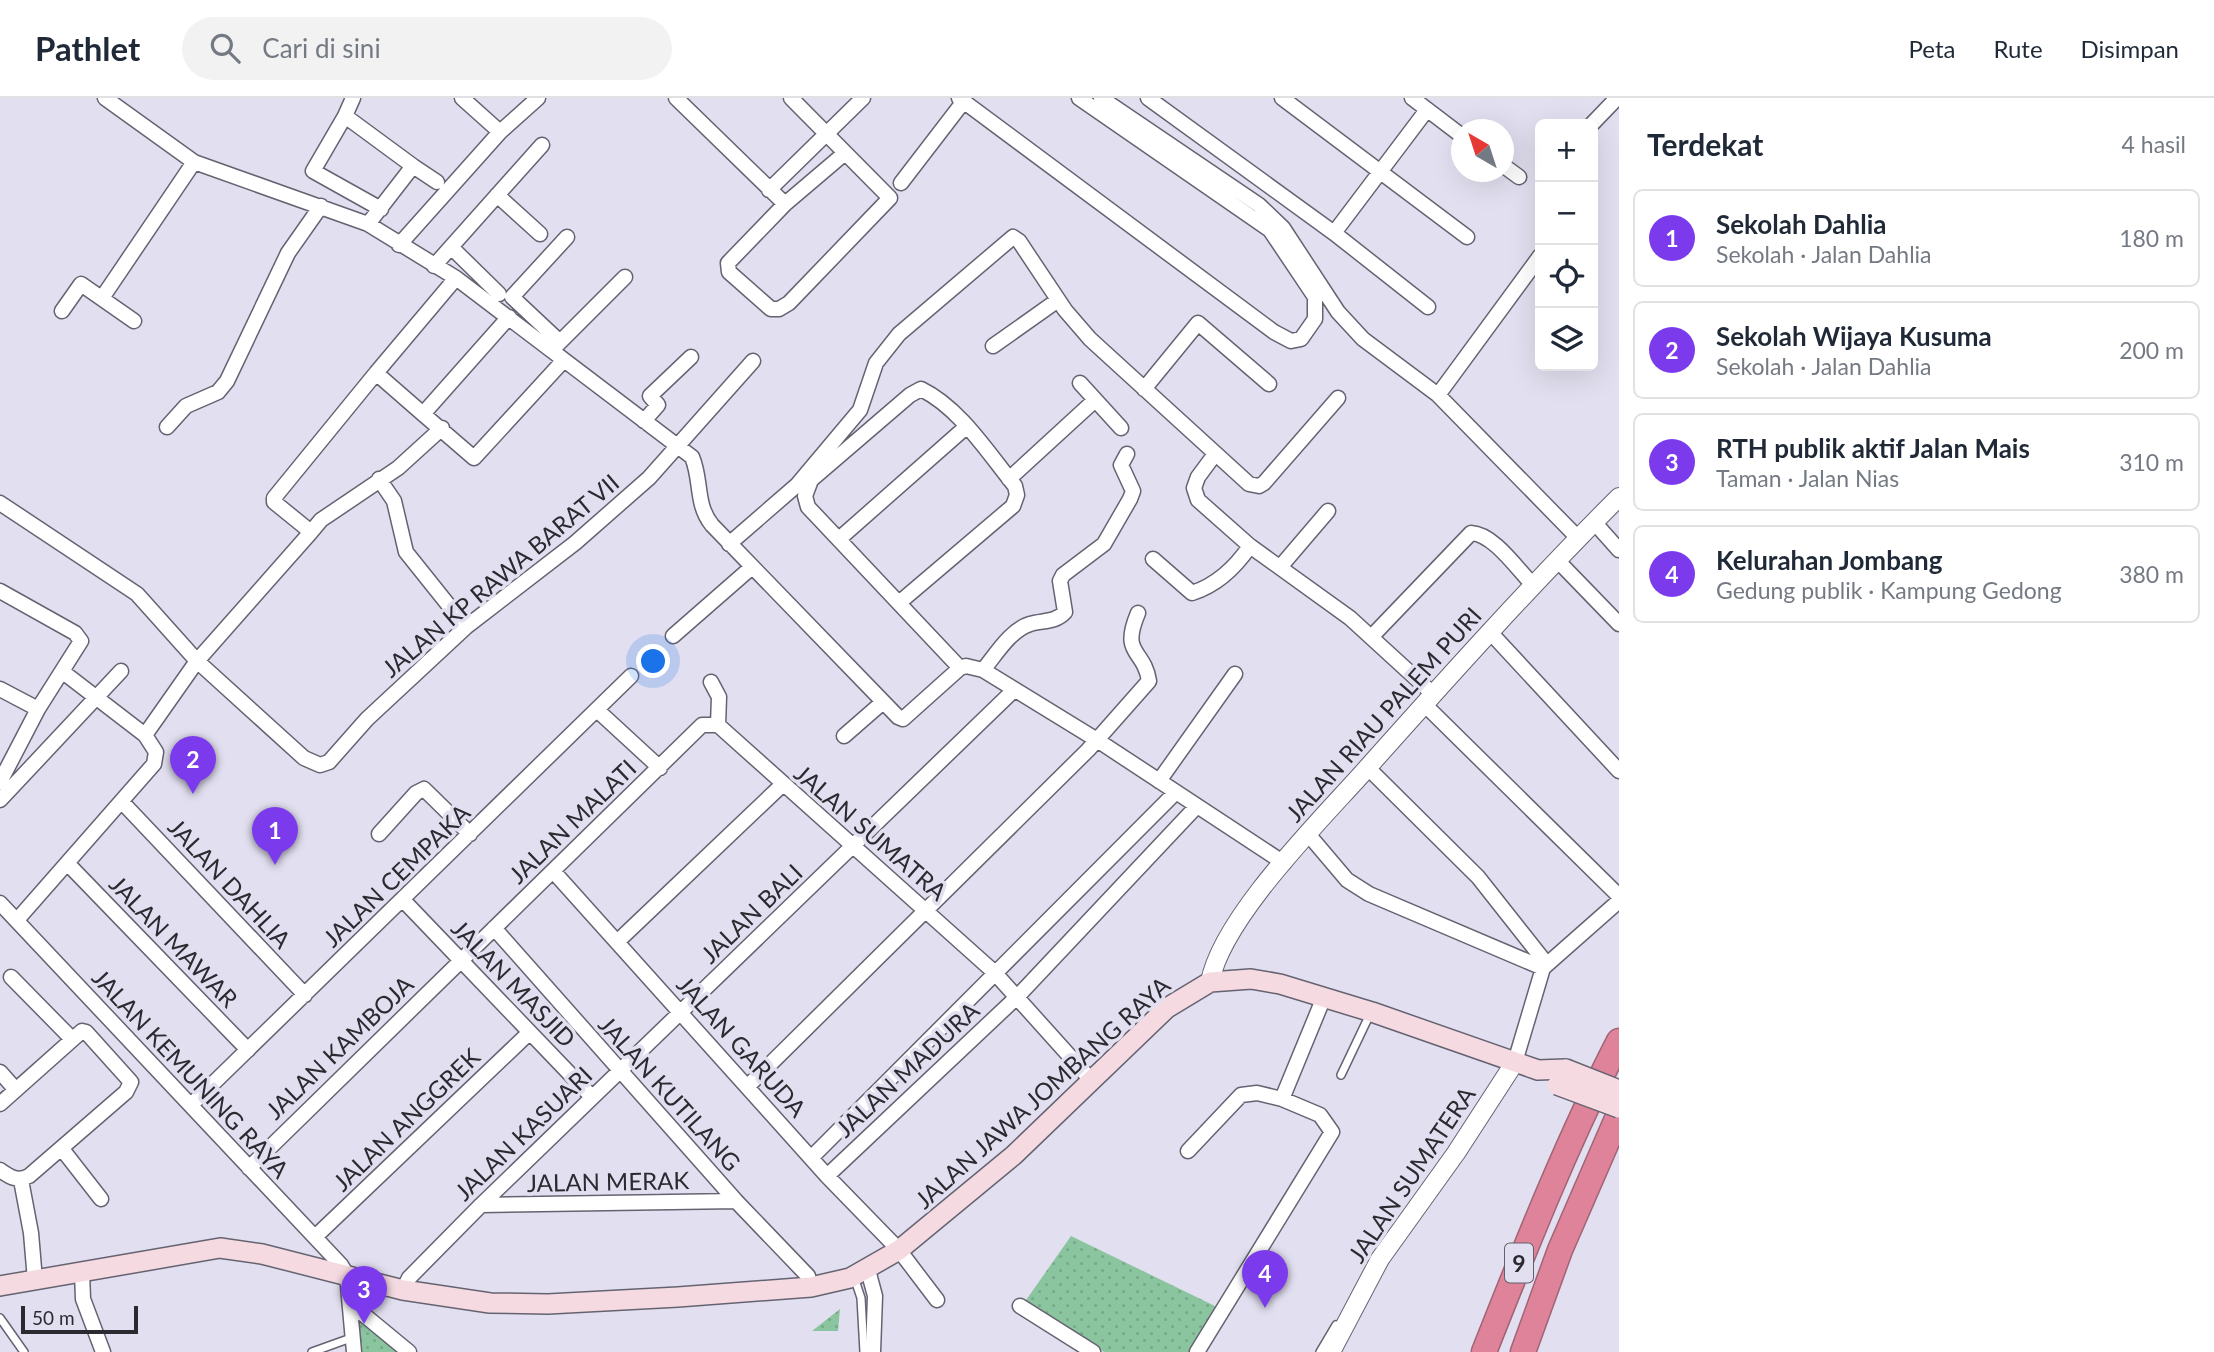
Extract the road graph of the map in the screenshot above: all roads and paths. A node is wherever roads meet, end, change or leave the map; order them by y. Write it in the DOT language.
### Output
graph roads {
  1 [pos="105,98"];
  2 [pos="354,98"];
  3 [pos="462,98"];
  4 [pos="538,98"];
  5 [pos="676,98"];
  6 [pos="791,98"];
  7 [pos="863,98"];
  8 [pos="1079,98"];
  9 [pos="1101,98"];
  10 [pos="1148,98"];
  11 [pos="1282,98"];
  12 [pos="1412,98"];
  13 [pos="1617,98"];
  14 [pos="962,100"];
  15 [pos="1426,111"];
  16 [pos="345,116"];
  17 [pos="1597,119"];
  18 [pos="1451,129"];
  19 [pos="500,132"];
  20 [pos="827,136"];
  21 [pos="542,145"];
  22 [pos="845,153"];
  23 [pos="194,162"];
  24 [pos="413,166"];
  25 [pos="1382,173"];
  26 [pos="1514,174"];
  27 [pos="1519,177"];
  28 [pos="437,182"];
  29 [pos="901,183"];
  30 [pos="769,190"];
  31 [pos="497,195"];
  32 [pos="785,204"];
  33 [pos="321,206"];
  34 [pos="381,209"];
  35 [pos="368,224"];
  36 [pos="1334,233"];
  37 [pos="540,234"];
  38 [pos="567,237"];
  39 [pos="1467,237"];
  40 [pos="399,245"];
  41 [pos="448,250"];
  42 [pos="1535,263"];
  43 [pos="434,266"];
  44 [pos="625,277"];
  45 [pos="456,278"];
  46 [pos="499,294"];
  47 [pos="102,298"];
  48 [pos="1058,300"];
  49 [pos="1428,307"];
  50 [pos="62,311"];
  51 [pos="509,317"];
  52 [pos="134,321"];
  53 [pos="993,346"];
  54 [pos="559,351"];
  55 [pos="691,357"];
  56 [pos="753,361"];
  57 [pos="376,373"];
  58 [pos="1080,383"];
  59 [pos="1269,384"];
  60 [pos="1144,389"];
  61 [pos="1438,395"];
  62 [pos="1338,398"];
  63 [pos="1094,401"];
  64 [pos="423,414"];
  65 [pos="644,421"];
  66 [pos="966,426"];
  67 [pos="167,427"];
  68 [pos="442,428"];
  69 [pos="1121,428"];
  70 [pos="677,445"];
  71 [pos="1127,454"];
  72 [pos="1215,454"];
  73 [pos="379,479"];
  74 [pos="1009,479"];
  75 [pos="1619,497"];
  76 [pos="0,503"];
  77 [pos="1328,511"];
  78 [pos="1594,522"];
  79 [pos="311,532"];
  80 [pos="1578,538"];
  81 [pos="839,539"];
  82 [pos="729,544"];
  83 [pos="1250,547"];
  84 [pos="1619,550"];
  85 [pos="1153,559"];
  86 [pos="1557,560"];
  87 [pos="1281,566"];
  88 [pos="752,567"];
  89 [pos="1532,585"];
  90 [pos="0,591"];
  91 [pos="900,602"];
  92 [pos="1138,613"];
  93 [pos="1619,624"];
  94 [pos="466,626"];
  95 [pos="1489,631"];
  96 [pos="1376,632"];
  97 [pos="673,636"];
  98 [pos="197,661"];
  99 [pos="960,668"];
  100 [pos="983,670"];
  101 [pos="121,671"];
  102 [pos="63,672"];
  103 [pos="1235,674"];
  104 [pos="631,676"];
  105 [pos="711,682"];
  106 [pos="0,689"];
  107 [pos="1013,691"];
  108 [pos="98,696"];
  109 [pos="1427,699"];
  110 [pos="883,702"];
  111 [pos="38,709"];
  112 [pos="597,709"];
  113 [pos="718,725"];
  114 [pos="145,735"];
  115 [pos="844,736"];
  116 [pos="1097,740"];
  117 [pos="660,768"];
  118 [pos="1368,768"];
  119 [pos="1619,771"];
  120 [pos="1159,781"];
  121 [pos="0,782"];
  122 [pos="782,785"];
  123 [pos="1176,792"];
  124 [pos="0,800"];
  125 [pos="123,803"];
  126 [pos="1197,806"];
  127 [pos="379,834"];
  128 [pos="470,834"];
  129 [pos="1308,834"];
  130 [pos="853,846"];
  131 [pos="1284,863"];
  132 [pos="68,864"];
  133 [pos="553,871"];
  134 [pos="1619,898"];
  135 [pos="403,900"];
  136 [pos="0,903"];
  137 [pos="926,911"];
  138 [pos="16,920"];
  139 [pos="494,929"];
  140 [pos="617,942"];
  141 [pos="461,960"];
  142 [pos="1544,966"];
  143 [pos="993,972"];
  144 [pos="10,976"];
  145 [pos="1210,982"];
  146 [pos="305,995"];
  147 [pos="1018,996"];
  148 [pos="1324,997"];
  149 [pos="680,1012"];
  150 [pos="1372,1012"];
  151 [pos="528,1033"];
  152 [pos="71,1038"];
  153 [pos="1619,1041"];
  154 [pos="248,1050"];
  155 [pos="1515,1062"];
  156 [pos="620,1070"];
  157 [pos="0,1072"];
  158 [pos="1341,1075"];
  159 [pos="1561,1077"];
  160 [pos="1093,1081"];
  161 [pos="747,1087"];
  162 [pos="16,1090"];
  163 [pos="1619,1090"];
  164 [pos="592,1097"];
  165 [pos="1282,1099"];
  166 [pos="0,1104"];
  167 [pos="191,1105"];
  168 [pos="1619,1108"];
  169 [pos="1619,1114"];
  170 [pos="62,1149"];
  171 [pos="1188,1151"];
  172 [pos="812,1157"];
  173 [pos="249,1168"];
  174 [pos="0,1170"];
  175 [pos="827,1176"];
  176 [pos="21,1180"];
  177 [pos="101,1199"];
  178 [pos="736,1201"];
  179 [pos="481,1205"];
  180 [pos="315,1237"];
  181 [pos="899,1250"];
  182 [pos="82,1273"];
  183 [pos="861,1273"];
  184 [pos="347,1275"];
  185 [pos="35,1280"];
  186 [pos="0,1286"];
  187 [pos="811,1287"];
  188 [pos="403,1290"];
  189 [pos="937,1300"];
  190 [pos="352,1306"];
  191 [pos="1020,1306"];
  192 [pos="0,1318"];
  193 [pos="1343,1328"];
  194 [pos="1526,1345"];
  195 [pos="351,1347"];
  196 [pos="24,1352"];
  197 [pos="103,1352"];
  198 [pos="312,1352"];
  199 [pos="409,1352"];
  200 [pos="864,1352"];
  201 [pos="873,1352"];
  202 [pos="1093,1352"];
  203 [pos="1197,1352"];
  204 [pos="1320,1352"];
  205 [pos="1331,1352"];
  206 [pos="1484,1352"];
  1 -- 23 [label="street"];
  2 -- 16 [label="street"];
  3 -- 19 [label="street"];
  4 -- 19 [label="street"];
  5 -- 30 [label="street"];
  6 -- 20 [label="street"];
  7 -- 20 [label="street"];
  8 -- 14 [label="street"];
  9 -- 61 [label="street"];
  10 -- 36 [label="street"];
  11 -- 25 [label="street"];
  12 -- 15 [label="street"];
  13 -- 17 [label="street"];
  14 -- 29 [label="street"];
  15 -- 18 [label="street"];
  15 -- 25 [label="street"];
  16 -- 24 [label="street"];
  16 -- 34 [label="street"];
  19 -- 40 [label="street"];
  20 -- 22 [label="street"];
  20 -- 30 [label="street"];
  21 -- 31 [label="street"];
  22 -- 32 [label="street"];
  22 -- 32 [label="street"];
  23 -- 33 [label="street"];
  23 -- 47 [label="street"];
  24 -- 28 [label="street"];
  24 -- 34 [label="street"];
  25 -- 36 [label="street"];
  25 -- 39 [label="street"];
  26 -- 27 [label="street"];
  30 -- 32 [label="street"];
  31 -- 37 [label="street"];
  31 -- 41 [label="street"];
  33 -- 35 [label="street"];
  33 -- 67 [label="street"];
  34 -- 35 [label="street"];
  35 -- 40 [label="street"];
  36 -- 49 [label="street"];
  38 -- 54 [label="street"];
  40 -- 43 [label="street"];
  41 -- 43 [label="street"];
  41 -- 46 [label="street"];
  42 -- 61 [label="street"];
  43 -- 45 [label="street"];
  44 -- 54 [label="street"];
  45 -- 51 [label="street"];
  45 -- 57 [label="street"];
  47 -- 50 [label="street"];
  47 -- 52 [label="street"];
  48 -- 53 [label="street"];
  48 -- 60 [label="street"];
  48 -- 82 [label="street"];
  51 -- 54 [label="street"];
  51 -- 64 [label="street"];
  54 -- 65 [label="street"];
  54 -- 68 [label="street"];
  55 -- 65 [label="street"];
  56 -- 70 [label="street, JALAN KP RAWA BARAT VII"];
  57 -- 64 [label="street"];
  57 -- 79 [label="street"];
  58 -- 63 [label="street"];
  59 -- 60 [label="street"];
  60 -- 72 [label="street"];
  61 -- 80 [label="street"];
  62 -- 72 [label="street"];
  63 -- 69 [label="street"];
  63 -- 74 [label="street"];
  64 -- 68 [label="street"];
  65 -- 70 [label="street"];
  66 -- 74 [label="street"];
  66 -- 81 [label="street"];
  66 -- 81 [label="street"];
  68 -- 73 [label="street"];
  70 -- 82 [label="street"];
  70 -- 94 [label="street, JALAN KP RAWA BARAT VII"];
  71 -- 100 [label="street"];
  72 -- 83 [label="street"];
  73 -- 79 [label="street"];
  73 -- 94 [label="street"];
  74 -- 91 [label="street"];
  75 -- 78 [label="street, JALAN RIAU PALEM PURI"];
  76 -- 98 [label="street"];
  77 -- 87 [label="street"];
  78 -- 80 [label="street, JALAN RIAU PALEM PURI"];
  78 -- 84 [label="street"];
  79 -- 98 [label="street"];
  80 -- 86 [label="street, JALAN RIAU PALEM PURI"];
  81 -- 91 [label="street"];
  82 -- 88 [label="street"];
  83 -- 85 [label="street"];
  83 -- 87 [label="street"];
  86 -- 89 [label="street, JALAN RIAU PALEM PURI"];
  86 -- 93 [label="street"];
  87 -- 109 [label="street"];
  88 -- 97 [label="street"];
  88 -- 110 [label="street"];
  89 -- 95 [label="street, JALAN RIAU PALEM PURI"];
  89 -- 96 [label="street"];
  90 -- 102 [label="street"];
  91 -- 99 [label="street"];
  92 -- 116 [label="street"];
  94 -- 98 [label="street, JALAN KP RAWA BARAT VII"];
  95 -- 109 [label="street, JALAN RIAU PALEM PURI"];
  95 -- 119 [label="street"];
  98 -- 114 [label="street"];
  99 -- 100 [label="street"];
  99 -- 110 [label="street"];
  100 -- 107 [label="street"];
  101 -- 108 [label="street"];
  102 -- 108 [label="street"];
  102 -- 111 [label="street"];
  103 -- 120 [label="street"];
  104 -- 112 [label="street, JALAN CEMPAKA"];
  105 -- 113 [label="street"];
  106 -- 111 [label="street"];
  107 -- 116 [label="street"];
  107 -- 130 [label="street, JALAN BALI"];
  108 -- 114 [label="street"];
  108 -- 124 [label="street"];
  109 -- 118 [label="street, JALAN RIAU PALEM PURI"];
  109 -- 134 [label="street"];
  110 -- 115 [label="street"];
  111 -- 121 [label="street"];
  112 -- 117 [label="street"];
  112 -- 128 [label="street, JALAN CEMPAKA"];
  113 -- 117 [label="street, JALAN MALATI"];
  113 -- 122 [label="street, JALAN SUMATRA"];
  114 -- 125 [label="street"];
  116 -- 120 [label="street"];
  116 -- 137 [label="street"];
  117 -- 133 [label="street, JALAN MALATI"];
  118 -- 129 [label="street, JALAN RIAU PALEM PURI"];
  118 -- 142 [label="street"];
  120 -- 123 [label="street"];
  122 -- 130 [label="street, JALAN SUMATRA"];
  122 -- 140 [label="street"];
  123 -- 126 [label="street"];
  123 -- 143 [label="street"];
  125 -- 132 [label="street"];
  125 -- 146 [label="street, JALAN DAHLIA"];
  126 -- 131 [label="street"];
  126 -- 147 [label="street"];
  127 -- 128 [label="street"];
  128 -- 135 [label="street, JALAN CEMPAKA"];
  129 -- 131 [label="street, JALAN RIAU PALEM PURI"];
  129 -- 142 [label="street"];
  130 -- 137 [label="street, JALAN SUMATRA"];
  130 -- 149 [label="street, JALAN BALI"];
  131 -- 145 [label="street, JALAN RIAU PALEM PURI"];
  132 -- 138 [label="street"];
  132 -- 154 [label="street, JALAN MAWAR"];
  133 -- 139 [label="street, JALAN MALATI"];
  133 -- 140 [label="street, JALAN GARUDA"];
  134 -- 142 [label="street"];
  135 -- 141 [label="street, JALAN MASJID"];
  135 -- 146 [label="street, JALAN CEMPAKA"];
  136 -- 138 [label="street, JALAN KEMUNING RAYA"];
  137 -- 143 [label="street, JALAN SUMATRA"];
  137 -- 161 [label="street"];
  138 -- 167 [label="street, JALAN KEMUNING RAYA"];
  139 -- 141 [label="street, JALAN MALATI"];
  139 -- 156 [label="street, JALAN KUTILANG"];
  140 -- 149 [label="street, JALAN GARUDA"];
  141 -- 151 [label="street, JALAN MASJID"];
  141 -- 173 [label="street, JALAN KAMBOJA"];
  142 -- 155 [label="street"];
  143 -- 147 [label="street, JALAN SUMATRA"];
  143 -- 172 [label="street, JALAN MADURA"];
  144 -- 152 [label="street"];
  145 -- 148 [label="main road, JALAN JAWA JOMBANG RAYA"];
  145 -- 160 [label="main road, JALAN JAWA JOMBANG RAYA"];
  146 -- 154 [label="street, JALAN CEMPAKA"];
  147 -- 160 [label="street, JALAN SUMATRA"];
  147 -- 175 [label="street, JALAN MADURA"];
  148 -- 150 [label="main road, JALAN JAWA JOMBANG RAYA"];
  148 -- 165 [label="street"];
  149 -- 156 [label="street, JALAN KASUARI"];
  149 -- 161 [label="street, JALAN GARUDA"];
  150 -- 155 [label="main road, JALAN JAWA JOMBANG RAYA"];
  150 -- 158 [label="lane"];
  151 -- 164 [label="street, JALAN MASJID"];
  151 -- 180 [label="street, JALAN ANGGREK"];
  152 -- 162 [label="street"];
  152 -- 170 [label="street"];
  153 -- 206 [label="highway, 9"];
  154 -- 167 [label="street, JALAN CEMPAKA"];
  155 -- 159 [label="main road, JALAN JAWA JOMBANG RAYA"];
  155 -- 193 [label="street, JALAN SUMATERA"];
  156 -- 164 [label="street, JALAN KASUARI"];
  156 -- 178 [label="street, JALAN KUTILANG"];
  157 -- 162 [label="street"];
  159 -- 163 [label="main road, JALAN JAWA JOMBANG RAYA, bridge"];
  159 -- 168 [label="main road, JALAN JAWA JOMBANG RAYA, bridge"];
  160 -- 181 [label="main road, JALAN JAWA JOMBANG RAYA"];
  161 -- 172 [label="street, JALAN GARUDA"];
  162 -- 166 [label="street"];
  164 -- 179 [label="street, JALAN KASUARI"];
  165 -- 171 [label="street"];
  165 -- 203 [label="street"];
  167 -- 173 [label="street, JALAN KEMUNING RAYA"];
  169 -- 194 [label="highway, 9"];
  170 -- 176 [label="street"];
  170 -- 177 [label="street"];
  172 -- 175 [label="street, JALAN GARUDA"];
  173 -- 180 [label="street, JALAN KEMUNING RAYA"];
  174 -- 176 [label="street"];
  175 -- 181 [label="street, JALAN GARUDA"];
  176 -- 185 [label="street"];
  178 -- 179 [label="street, JALAN MERAK"];
  178 -- 187 [label="street, JALAN KUTILANG"];
  179 -- 188 [label="street, JALAN KASUARI"];
  180 -- 184 [label="street, JALAN KEMUNING RAYA"];
  181 -- 183 [label="main road, JALAN JAWA JOMBANG RAYA"];
  181 -- 189 [label="street, JALAN GARUDA"];
  182 -- 184 [label="main road, JALAN JAWA JOMBANG RAYA"];
  182 -- 185 [label="main road, JALAN JAWA JOMBANG RAYA"];
  182 -- 197 [label="street"];
  183 -- 187 [label="main road, JALAN JAWA JOMBANG RAYA"];
  183 -- 200 [label="lane"];
  183 -- 201 [label="street"];
  184 -- 188 [label="main road, JALAN JAWA JOMBANG RAYA"];
  184 -- 190 [label="street"];
  185 -- 186 [label="main road, JALAN JAWA JOMBANG RAYA"];
  187 -- 188 [label="main road, JALAN JAWA JOMBANG RAYA"];
  190 -- 195 [label="street"];
  190 -- 199 [label="street"];
  191 -- 202 [label="street"];
  192 -- 196 [label="lane"];
  193 -- 204 [label="lane"];
  193 -- 205 [label="street, JALAN SUMATERA"];
  195 -- 198 [label="lane"];
}
